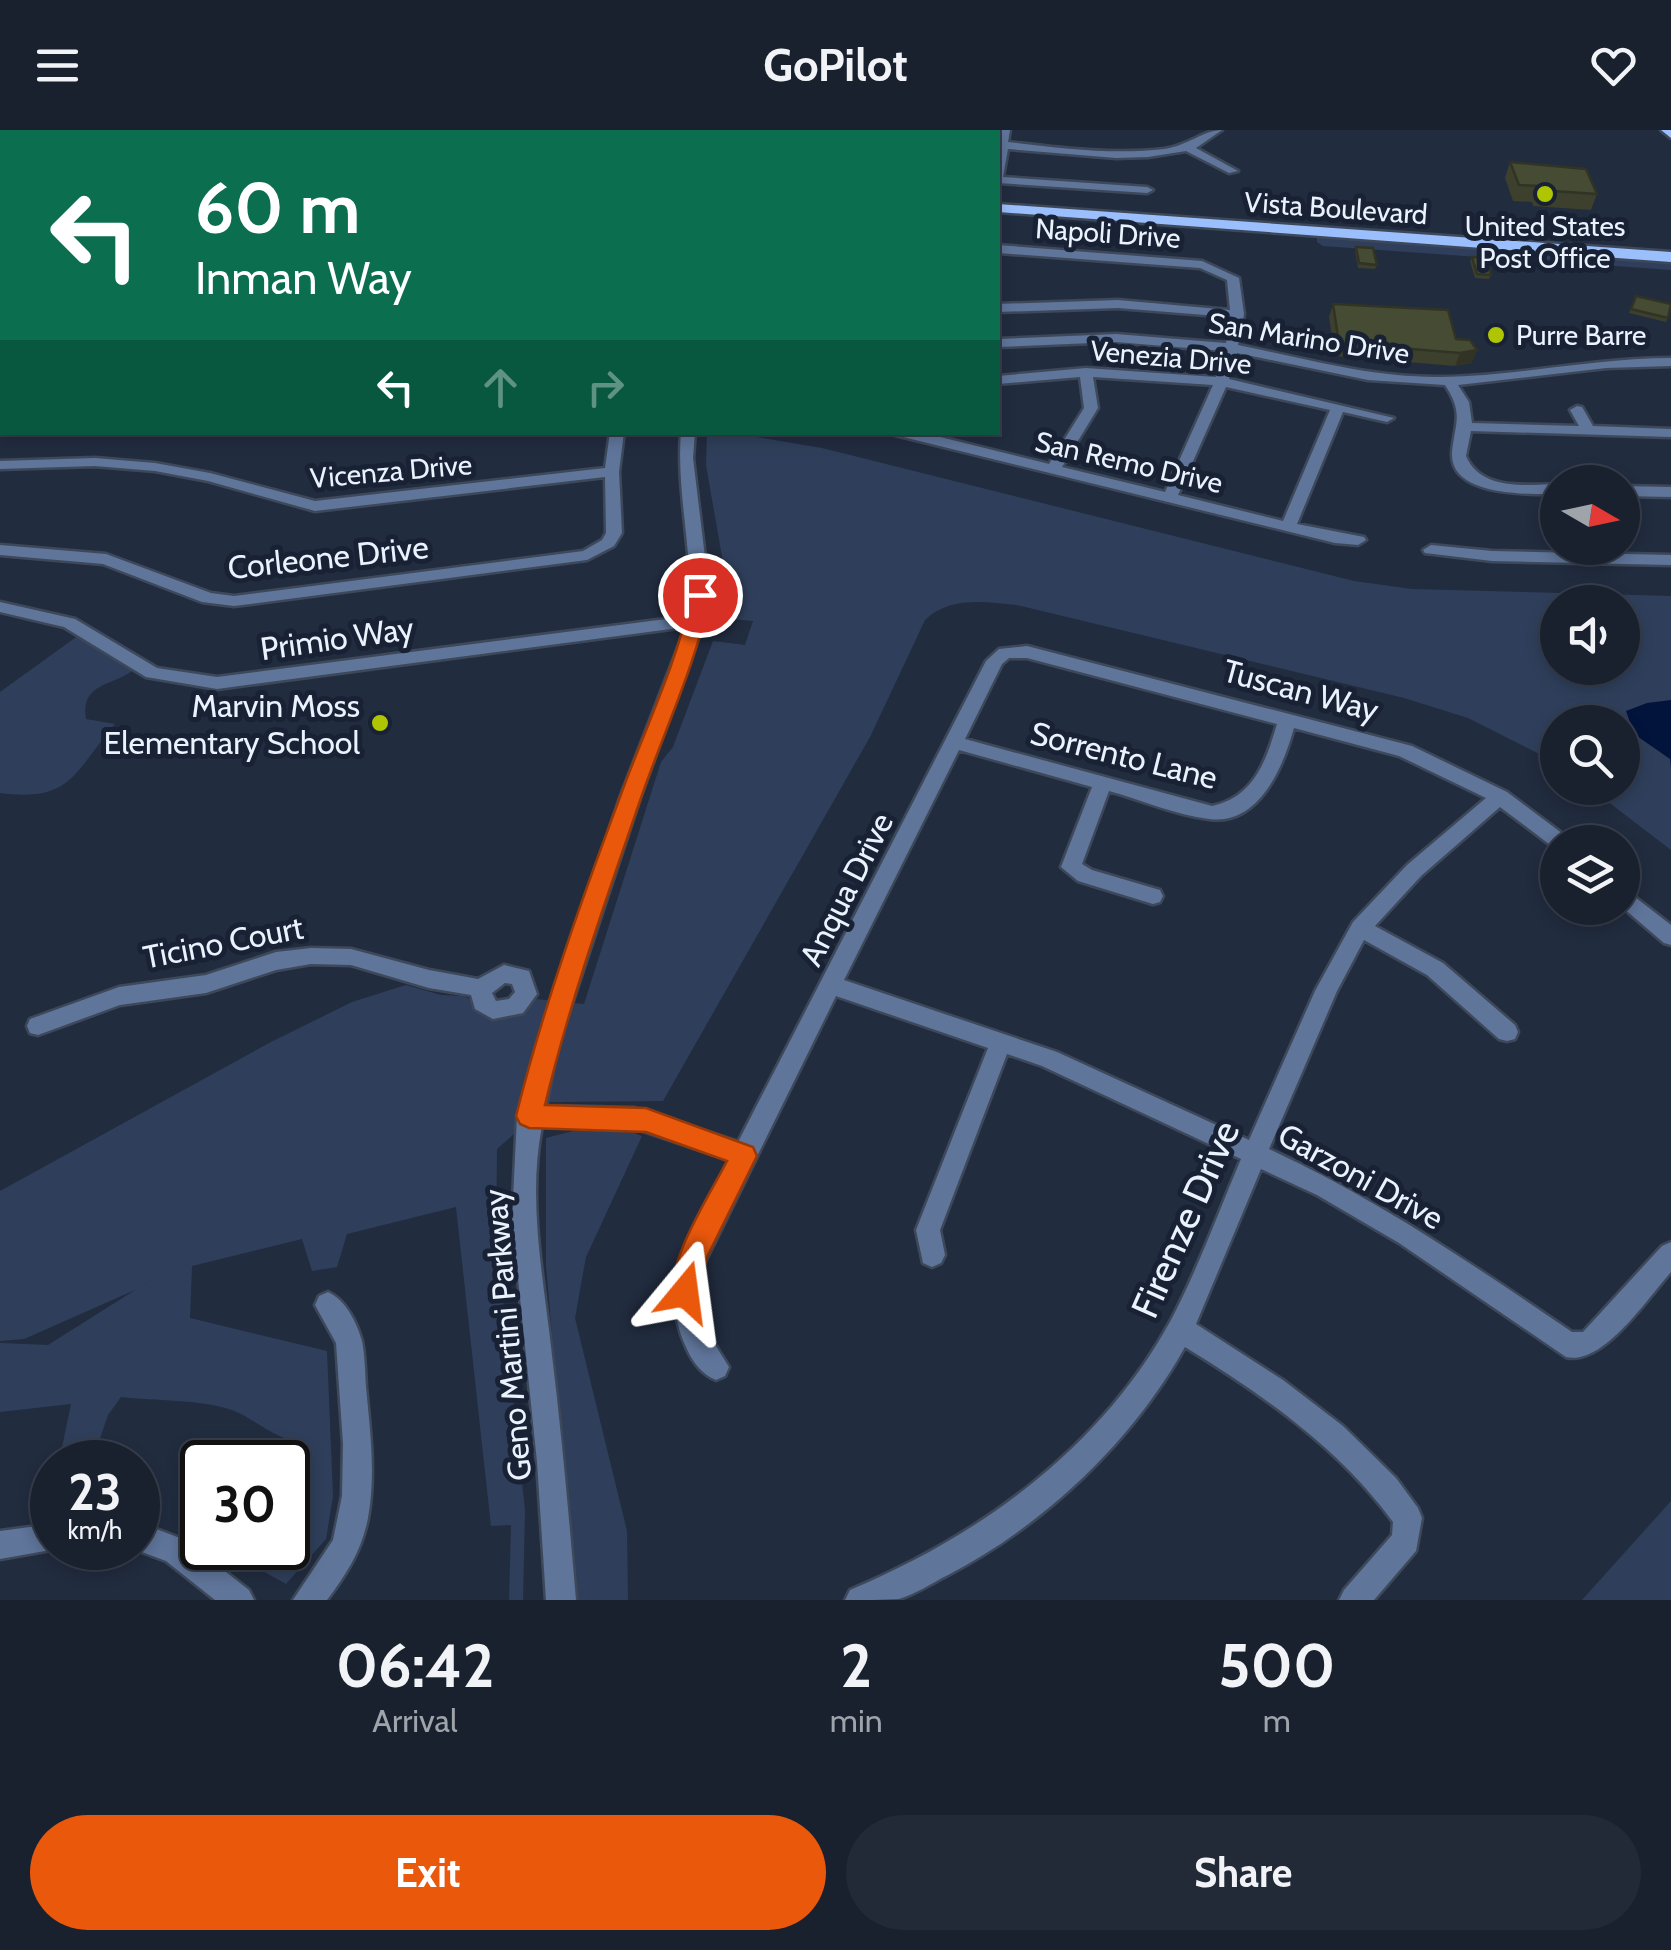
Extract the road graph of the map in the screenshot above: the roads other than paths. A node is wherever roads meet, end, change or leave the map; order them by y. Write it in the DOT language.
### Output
graph roads {
  1 [pos="1005,130"];
  2 [pos="1217,130"];
  3 [pos="1002,146"];
  4 [pos="1188,148"];
  5 [pos="1000,162"];
  6 [pos="1234,171"];
  7 [pos="1000,178"];
  8 [pos="1147,190"];
  9 [pos="1000,205"];
  10 [pos="1000,249"];
  11 [pos="1671,254"];
  12 [pos="1000,308"];
  13 [pos="1238,314"];
  14 [pos="1000,343"];
  15 [pos="1230,348"];
  16 [pos="1671,362"];
  17 [pos="1086,372"];
  18 [pos="1000,380"];
  19 [pos="1220,380"];
  20 [pos="1449,381"];
  21 [pos="1338,408"];
  22 [pos="1577,410"];
  23 [pos="1387,418"];
  24 [pos="1468,428"];
  25 [pos="1590,433"];
  26 [pos="1671,433"];
  27 [pos="617,435"];
  28 [pos="688,435"];
  29 [pos="912,435"];
  30 [pos="0,464"];
  31 [pos="1052,470"];
  32 [pos="612,472"];
  33 [pos="1540,489"];
  34 [pos="1640,491"];
  35 [pos="1671,492"];
  36 [pos="1170,497"];
  37 [pos="1288,526"];
  38 [pos="1358,540"];
  39 [pos="0,550"];
  40 [pos="1432,550"];
  41 [pos="1540,555"];
  42 [pos="1640,555"];
  43 [pos="1671,560"];
  44 [pos="0,607"];
  45 [pos="697,620"];
  46 [pos="1001,649"];
  47 [pos="1287,719"];
  48 [pos="954,742"];
  49 [pos="1102,784"];
  50 [pos="1500,797"];
  51 [pos="1540,827"];
  52 [pos="1153,896"];
  53 [pos="1640,910"];
  54 [pos="1360,928"];
  55 [pos="1671,937"];
  56 [pos="831,985"];
  57 [pos="562,999"];
  58 [pos="38,1026"];
  59 [pos="1506,1032"];
  60 [pos="1002,1042"];
  61 [pos="529,1116"];
  62 [pos="1256,1154"];
  63 [pos="744,1156"];
  64 [pos="1671,1254"];
  65 [pos="932,1256"];
  66 [pos="328,1305"];
  67 [pos="1180,1328"];
  68 [pos="716,1366"];
  69 [pos="30,1541"];
  70 [pos="160,1544"];
  71 [pos="0,1545"];
  72 [pos="239,1600"];
  73 [pos="308,1600"];
  74 [pos="561,1600"];
  75 [pos="860,1600"];
  76 [pos="1354,1600"];
  1 -- 3 [label="street"];
  2 -- 4 [label="street"];
  3 -- 4 [label="street"];
  3 -- 5 [label="street"];
  4 -- 6 [label="street"];
  7 -- 8 [label="street"];
  9 -- 11 [label="main road, Vista Boulevard"];
  10 -- 13 [label="street, Napoli Drive"];
  12 -- 13 [label="street"];
  13 -- 15 [label="street"];
  14 -- 15 [label="street, San Marino Drive"];
  15 -- 19 [label="street"];
  15 -- 20 [label="street, San Marino Drive"];
  16 -- 20 [label="street, San Marino Drive"];
  17 -- 18 [label="street, Venezia Drive"];
  17 -- 19 [label="street, Venezia Drive"];
  17 -- 31 [label="street"];
  19 -- 21 [label="street, Venezia Drive"];
  19 -- 36 [label="street"];
  20 -- 24 [label="street"];
  21 -- 23 [label="street, Venezia Drive"];
  21 -- 37 [label="street"];
  22 -- 25 [label="street"];
  24 -- 25 [label="street"];
  24 -- 33 [label="street"];
  25 -- 26 [label="street"];
  27 -- 32 [label="street"];
  28 -- 45 [label="street, Geno Martini Parkway"];
  29 -- 31 [label="street, San Remo Drive"];
  30 -- 32 [label="street, Vicenza Drive"];
  31 -- 36 [label="street, San Remo Drive"];
  32 -- 39 [label="street, Corleone Drive"];
  34 -- 35 [label="street"];
  36 -- 37 [label="street, San Remo Drive"];
  37 -- 38 [label="street, San Remo Drive"];
  40 -- 41 [label="street"];
  42 -- 43 [label="street"];
  44 -- 45 [label="street, Primio Way"];
  45 -- 57 [label="street, Geno Martini Parkway"];
  46 -- 47 [label="street, Tuscan Way"];
  46 -- 48 [label="street, Anqua Drive"];
  47 -- 49 [label="street, Sorrento Lane"];
  47 -- 50 [label="street, Tuscan Way"];
  48 -- 49 [label="street, Sorrento Lane"];
  48 -- 56 [label="street, Anqua Drive"];
  49 -- 52 [label="street"];
  50 -- 51 [label="street, Tuscan Way"];
  50 -- 54 [label="street, Firenze Drive"];
  53 -- 55 [label="street"];
  54 -- 59 [label="street"];
  54 -- 62 [label="street, Firenze Drive"];
  56 -- 60 [label="street, Garzoni Drive"];
  56 -- 63 [label="street, Anqua Drive"];
  57 -- 58 [label="street, Ticino Court"];
  57 -- 61 [label="street, Geno Martini Parkway"];
  60 -- 62 [label="street, Garzoni Drive"];
  60 -- 65 [label="street"];
  61 -- 63 [label="street"];
  61 -- 74 [label="street, Geno Martini Parkway"];
  62 -- 64 [label="street, Garzoni Drive"];
  62 -- 67 [label="street, Firenze Drive"];
  63 -- 68 [label="street, Anqua Drive"];
  66 -- 73 [label="street"];
  67 -- 75 [label="street, Firenze Drive"];
  67 -- 76 [label="street"];
  69 -- 71 [label="street"];
  70 -- 72 [label="street"];
}
